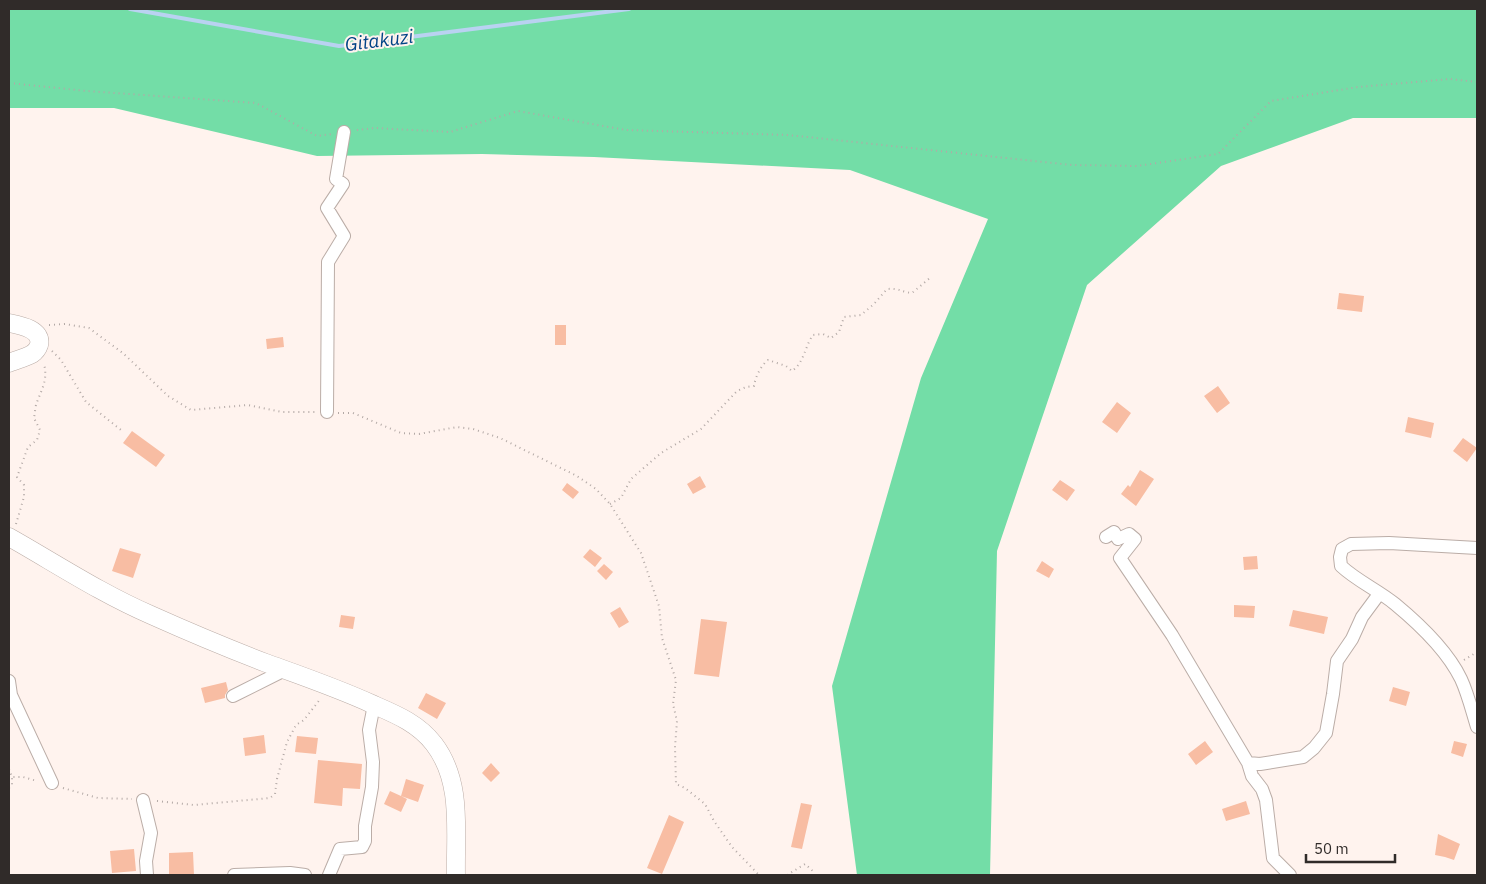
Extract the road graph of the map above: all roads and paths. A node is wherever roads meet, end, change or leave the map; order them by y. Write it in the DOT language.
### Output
graph roads {
  1 [pos="1477,82"];
  2 [pos="9,83"];
  3 [pos="344,132"];
  4 [pos="931,277"];
  5 [pos="9,323"];
  6 [pos="36,342"];
  7 [pos="9,363"];
  8 [pos="327,412"];
  9 [pos="121,430"];
  10 [pos="610,504"];
  11 [pos="1106,537"];
  12 [pos="13,539"];
  13 [pos="1477,548"];
  14 [pos="1379,594"];
  15 [pos="1477,652"];
  16 [pos="1454,666"];
  17 [pos="285,670"];
  18 [pos="9,681"];
  19 [pos="326,684"];
  20 [pos="234,696"];
  21 [pos="374,705"];
  22 [pos="1477,726"];
  23 [pos="1248,763"];
  24 [pos="9,768"];
  25 [pos="12,777"];
  26 [pos="52,784"];
  27 [pos="9,788"];
  28 [pos="143,800"];
  29 [pos="815,873"];
  30 [pos="147,875"];
  31 [pos="234,875"];
  32 [pos="305,875"];
  33 [pos="329,875"];
  34 [pos="456,875"];
  35 [pos="759,875"];
  36 [pos="787,875"];
  37 [pos="1290,875"];
  1 -- 3 [label="path"];
  2 -- 3 [label="path"];
  3 -- 8 [label="street"];
  4 -- 10 [label="path"];
  5 -- 6 [label="main road"];
  6 -- 7 [label="main road"];
  6 -- 8 [label="path"];
  6 -- 9 [label="path"];
  6 -- 12 [label="path"];
  8 -- 10 [label="path"];
  10 -- 35 [label="path"];
  11 -- 23 [label="street"];
  12 -- 17 [label="main road"];
  13 -- 14 [label="street"];
  14 -- 16 [label="street"];
  14 -- 23 [label="street"];
  15 -- 16 [label="path"];
  16 -- 22 [label="street"];
  17 -- 19 [label="main road"];
  17 -- 20 [label="street"];
  18 -- 26 [label="street"];
  19 -- 21 [label="main road"];
  19 -- 28 [label="path"];
  21 -- 33 [label="street"];
  21 -- 34 [label="main road"];
  23 -- 37 [label="street"];
  24 -- 25 [label="path"];
  25 -- 26 [label="path"];
  25 -- 27 [label="path"];
  26 -- 28 [label="path"];
  28 -- 30 [label="street"];
  29 -- 36 [label="path"];
  31 -- 32 [label="street"];
}
